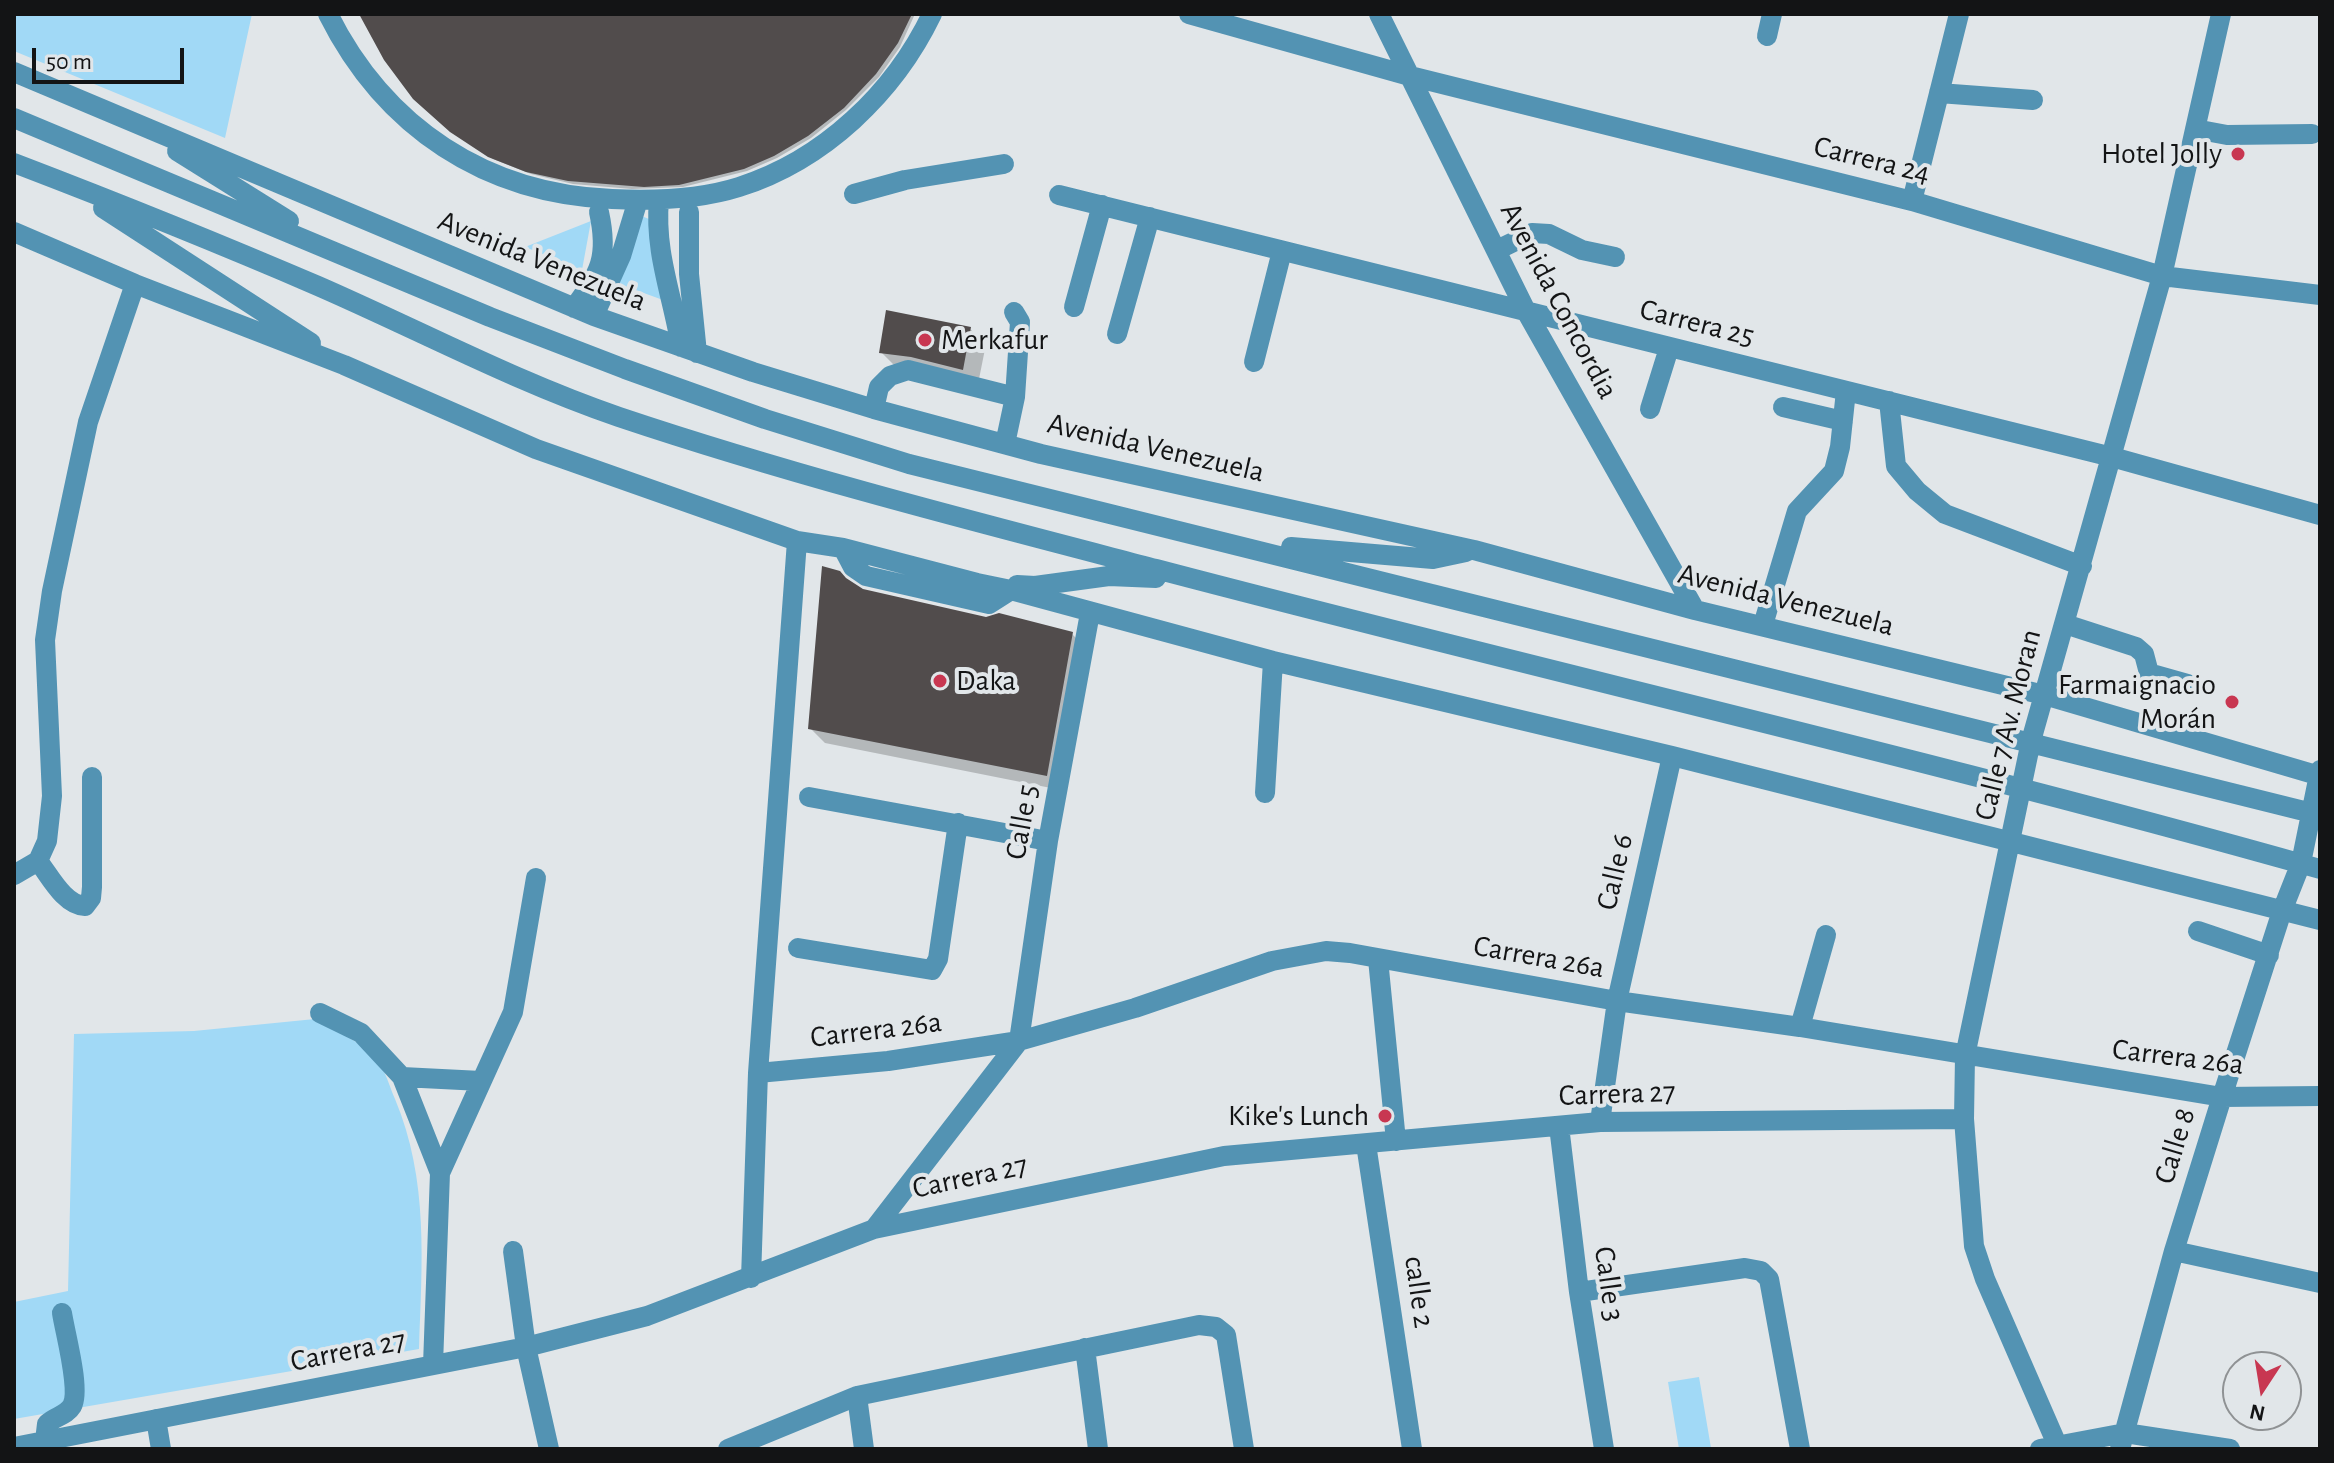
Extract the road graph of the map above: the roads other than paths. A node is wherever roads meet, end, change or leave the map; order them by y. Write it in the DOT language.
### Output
graph roads {
  1 [pos="328,14"];
  2 [pos="932,14"];
  3 [pos="1189,14"];
  4 [pos="1379,14"];
  5 [pos="1772,14"];
  6 [pos="1959,14"];
  7 [pos="2221,14"];
  8 [pos="1767,36"];
  9 [pos="14,72"];
  10 [pos="1410,76"];
  11 [pos="1939,93"];
  12 [pos="2033,100"];
  13 [pos="14,118"];
  14 [pos="124,118"];
  15 [pos="2195,129"];
  16 [pos="2312,134"];
  17 [pos="14,163"];
  18 [pos="1004,164"];
  19 [pos="62,182"];
  20 [pos="854,194"];
  21 [pos="1059,195"];
  22 [pos="649,200"];
  23 [pos="1912,201"];
  24 [pos="1102,205"];
  25 [pos="599,212"];
  26 [pos="689,212"];
  27 [pos="1150,217"];
  28 [pos="14,232"];
  29 [pos="1497,250"];
  30 [pos="336,251"];
  31 [pos="1282,251"];
  32 [pos="1615,257"];
  33 [pos="2162,276"];
  34 [pos="135,284"];
  35 [pos="2320,295"];
  36 [pos="1074,307"];
  37 [pos="574,308"];
  38 [pos="1526,311"];
  39 [pos="1014,312"];
  40 [pos="594,316"];
  41 [pos="1117,334"];
  42 [pos="1669,348"];
  43 [pos="689,350"];
  44 [pos="1254,362"];
  45 [pos="344,365"];
  46 [pos="1846,391"];
  47 [pos="1015,397"];
  48 [pos="1889,401"];
  49 [pos="1783,407"];
  50 [pos="874,409"];
  51 [pos="1650,409"];
  52 [pos="1843,421"];
  53 [pos="1005,444"];
  54 [pos="2112,457"];
  55 [pos="2320,515"];
  56 [pos="797,541"];
  57 [pos="1245,546"];
  58 [pos="843,548"];
  59 [pos="1474,550"];
  60 [pos="2082,566"];
  61 [pos="1201,581"];
  62 [pos="977,583"];
  63 [pos="1011,590"];
  64 [pos="1695,610"];
  65 [pos="1090,613"];
  66 [pos="2065,624"];
  67 [pos="1763,625"];
  68 [pos="1273,661"];
  69 [pos="2188,684"];
  70 [pos="2044,695"];
  71 [pos="2031,741"];
  72 [pos="1672,756"];
  73 [pos="2320,774"];
  74 [pos="92,777"];
  75 [pos="2023,787"];
  76 [pos="1265,793"];
  77 [pos="809,797"];
  78 [pos="2316,814"];
  79 [pos="958,823"];
  80 [pos="2010,839"];
  81 [pos="1048,841"];
  82 [pos="38,861"];
  83 [pos="2310,866"];
  84 [pos="14,875"];
  85 [pos="536,878"];
  86 [pos="2282,911"];
  87 [pos="2320,920"];
  88 [pos="2198,931"];
  89 [pos="1826,935"];
  90 [pos="798,948"];
  91 [pos="2269,955"];
  92 [pos="1378,959"];
  93 [pos="1617,1001"];
  94 [pos="320,1013"];
  95 [pos="1800,1027"];
  96 [pos="1019,1041"];
  97 [pos="1965,1056"];
  98 [pos="758,1073"];
  99 [pos="402,1077"];
  100 [pos="481,1081"];
  101 [pos="2320,1096"];
  102 [pos="2222,1097"];
  103 [pos="1964,1119"];
  104 [pos="1600,1122"];
  105 [pos="1559,1126"];
  106 [pos="1396,1141"];
  107 [pos="1366,1144"];
  108 [pos="440,1173"];
  109 [pos="874,1229"];
  110 [pos="513,1251"];
  111 [pos="2174,1251"];
  112 [pos="751,1278"];
  113 [pos="2320,1283"];
  114 [pos="1579,1292"];
  115 [pos="62,1313"];
  116 [pos="526,1347"];
  117 [pos="1085,1348"];
  118 [pos="433,1365"];
  119 [pos="857,1396"];
  120 [pos="156,1419"];
  121 [pos="45,1441"];
  122 [pos="2123,1441"];
  123 [pos="14,1447"];
  124 [pos="2052,1448"];
  125 [pos="161,1449"];
  126 [pos="549,1449"];
  127 [pos="728,1449"];
  128 [pos="864,1449"];
  129 [pos="1098,1449"];
  130 [pos="1244,1449"];
  131 [pos="1412,1449"];
  132 [pos="1604,1449"];
  133 [pos="1800,1449"];
  134 [pos="2230,1449"];
  1 -- 22 [label="street"];
  2 -- 22 [label="street"];
  3 -- 10 [label="street, Carrera 24"];
  4 -- 10 [label="street, Avenida Concordia"];
  5 -- 8 [label="street"];
  6 -- 11 [label="street"];
  7 -- 15 [label="street, Calle 7 Av. Moran"];
  9 -- 14 [label="street, Avenida Venezuela"];
  10 -- 23 [label="street, Carrera 24"];
  10 -- 29 [label="street, Avenida Concordia"];
  11 -- 12 [label="street"];
  11 -- 23 [label="street"];
  13 -- 30 [label="street"];
  14 -- 30 [label="street"];
  14 -- 37 [label="street, Avenida Venezuela"];
  15 -- 16 [label="street"];
  15 -- 33 [label="street, Calle 7 Av. Moran"];
  17 -- 19 [label="street"];
  18 -- 20 [label="street"];
  19 -- 45 [label="street"];
  19 -- 61 [label="street"];
  21 -- 24 [label="street, Carrera 25"];
  22 -- 40 [label="street"];
  22 -- 43 [label="street"];
  23 -- 33 [label="street, Carrera 24"];
  24 -- 27 [label="street, Carrera 25"];
  24 -- 36 [label="street"];
  25 -- 37 [label="street"];
  26 -- 43 [label="street"];
  27 -- 31 [label="street, Carrera 25"];
  27 -- 41 [label="street"];
  28 -- 34 [label="street"];
  29 -- 32 [label="street"];
  29 -- 38 [label="street, Avenida Concordia"];
  30 -- 57 [label="street"];
  31 -- 38 [label="street, Carrera 25"];
  31 -- 44 [label="street"];
  33 -- 35 [label="street, Carrera 24"];
  33 -- 54 [label="street, Calle 7 Av. Moran"];
  34 -- 45 [label="street"];
  34 -- 82 [label="street"];
  37 -- 40 [label="street, Avenida Venezuela"];
  38 -- 42 [label="street, Carrera 25"];
  38 -- 64 [label="street, Avenida Concordia"];
  39 -- 47 [label="street"];
  40 -- 43 [label="street, Avenida Venezuela"];
  42 -- 46 [label="street, Carrera 25"];
  42 -- 51 [label="street"];
  43 -- 50 [label="street, Avenida Venezuela"];
  45 -- 56 [label="street"];
  46 -- 48 [label="street, Carrera 25"];
  46 -- 52 [label="street"];
  47 -- 50 [label="street"];
  47 -- 53 [label="street"];
  48 -- 54 [label="street, Carrera 25"];
  48 -- 60 [label="street"];
  49 -- 52 [label="street"];
  50 -- 53 [label="street, Avenida Venezuela"];
  52 -- 67 [label="street"];
  53 -- 59 [label="street, Avenida Venezuela"];
  54 -- 55 [label="street, Carrera 25"];
  54 -- 60 [label="street, Calle 7 Av. Moran"];
  56 -- 58 [label="street"];
  56 -- 98 [label="street"];
  57 -- 59 [label="street"];
  57 -- 71 [label="street"];
  58 -- 62 [label="street"];
  58 -- 63 [label="street"];
  59 -- 64 [label="street, Avenida Venezuela"];
  60 -- 66 [label="street, Calle 7 Av. Moran"];
  61 -- 62 [label="street"];
  61 -- 75 [label="street"];
  62 -- 63 [label="street"];
  63 -- 65 [label="street"];
  64 -- 67 [label="street, Avenida Venezuela"];
  65 -- 68 [label="street"];
  65 -- 81 [label="street, Calle 5"];
  66 -- 69 [label="street"];
  66 -- 70 [label="street, Calle 7 Av. Moran"];
  67 -- 70 [label="street, Avenida Venezuela"];
  68 -- 72 [label="street"];
  68 -- 76 [label="street"];
  70 -- 71 [label="street, Calle 7 Av. Moran"];
  70 -- 73 [label="street, Avenida Venezuela"];
  71 -- 75 [label="street, Calle 7 Av. Moran"];
  71 -- 78 [label="street"];
  72 -- 80 [label="street"];
  72 -- 93 [label="street, Calle 6"];
  73 -- 78 [label="street, Calle 8"];
  74 -- 82 [label="street"];
  75 -- 80 [label="street, Calle 7 Av. Moran"];
  75 -- 83 [label="street"];
  77 -- 79 [label="street"];
  78 -- 83 [label="street, Calle 8"];
  79 -- 81 [label="street"];
  79 -- 90 [label="street"];
  80 -- 86 [label="street"];
  80 -- 97 [label="street, Calle 7 Av. Moran"];
  81 -- 96 [label="street, Calle 5"];
  82 -- 84 [label="street"];
  83 -- 86 [label="street, Calle 8"];
  85 -- 100 [label="street"];
  86 -- 87 [label="street"];
  86 -- 91 [label="street, Calle 8"];
  88 -- 91 [label="street"];
  89 -- 95 [label="street"];
  91 -- 102 [label="street, Calle 8"];
  92 -- 93 [label="street, Carrera 26a"];
  92 -- 96 [label="street, Carrera 26a"];
  92 -- 106 [label="street"];
  93 -- 95 [label="street, Carrera 26a"];
  93 -- 104 [label="street, Calle 6"];
  94 -- 99 [label="street"];
  95 -- 97 [label="street, Carrera 26a"];
  96 -- 98 [label="street, Carrera 26a"];
  96 -- 109 [label="street"];
  97 -- 102 [label="street, Carrera 26a"];
  97 -- 103 [label="street, Calle 7 Av. Moran"];
  98 -- 112 [label="street"];
  99 -- 100 [label="street"];
  99 -- 108 [label="street"];
  100 -- 108 [label="street"];
  101 -- 102 [label="street, Carrera 26a"];
  102 -- 111 [label="street, Calle 8"];
  103 -- 104 [label="street, Carrera 27"];
  103 -- 124 [label="street, Calle 7 Av. Moran"];
  104 -- 105 [label="street, Carrera 27"];
  105 -- 106 [label="street, Carrera 27"];
  105 -- 114 [label="street, Calle 3"];
  106 -- 107 [label="street, Carrera 27"];
  107 -- 109 [label="street, Carrera 27"];
  107 -- 131 [label="street, calle 2"];
  108 -- 118 [label="street"];
  109 -- 112 [label="street, Carrera 27"];
  110 -- 116 [label="street"];
  111 -- 113 [label="street"];
  111 -- 122 [label="street, Calle 8"];
  112 -- 116 [label="street, Carrera 27"];
  114 -- 132 [label="street, Calle 3"];
  114 -- 133 [label="street"];
  115 -- 121 [label="street"];
  116 -- 118 [label="street, Carrera 27"];
  116 -- 126 [label="street"];
  117 -- 119 [label="street"];
  117 -- 129 [label="street"];
  117 -- 130 [label="street"];
  118 -- 120 [label="street, Carrera 27"];
  119 -- 127 [label="street"];
  119 -- 128 [label="street"];
  120 -- 121 [label="street, Carrera 27"];
  120 -- 125 [label="street"];
  121 -- 123 [label="street, Carrera 27"];
  122 -- 124 [label="street"];
  122 -- 134 [label="street"];
}
